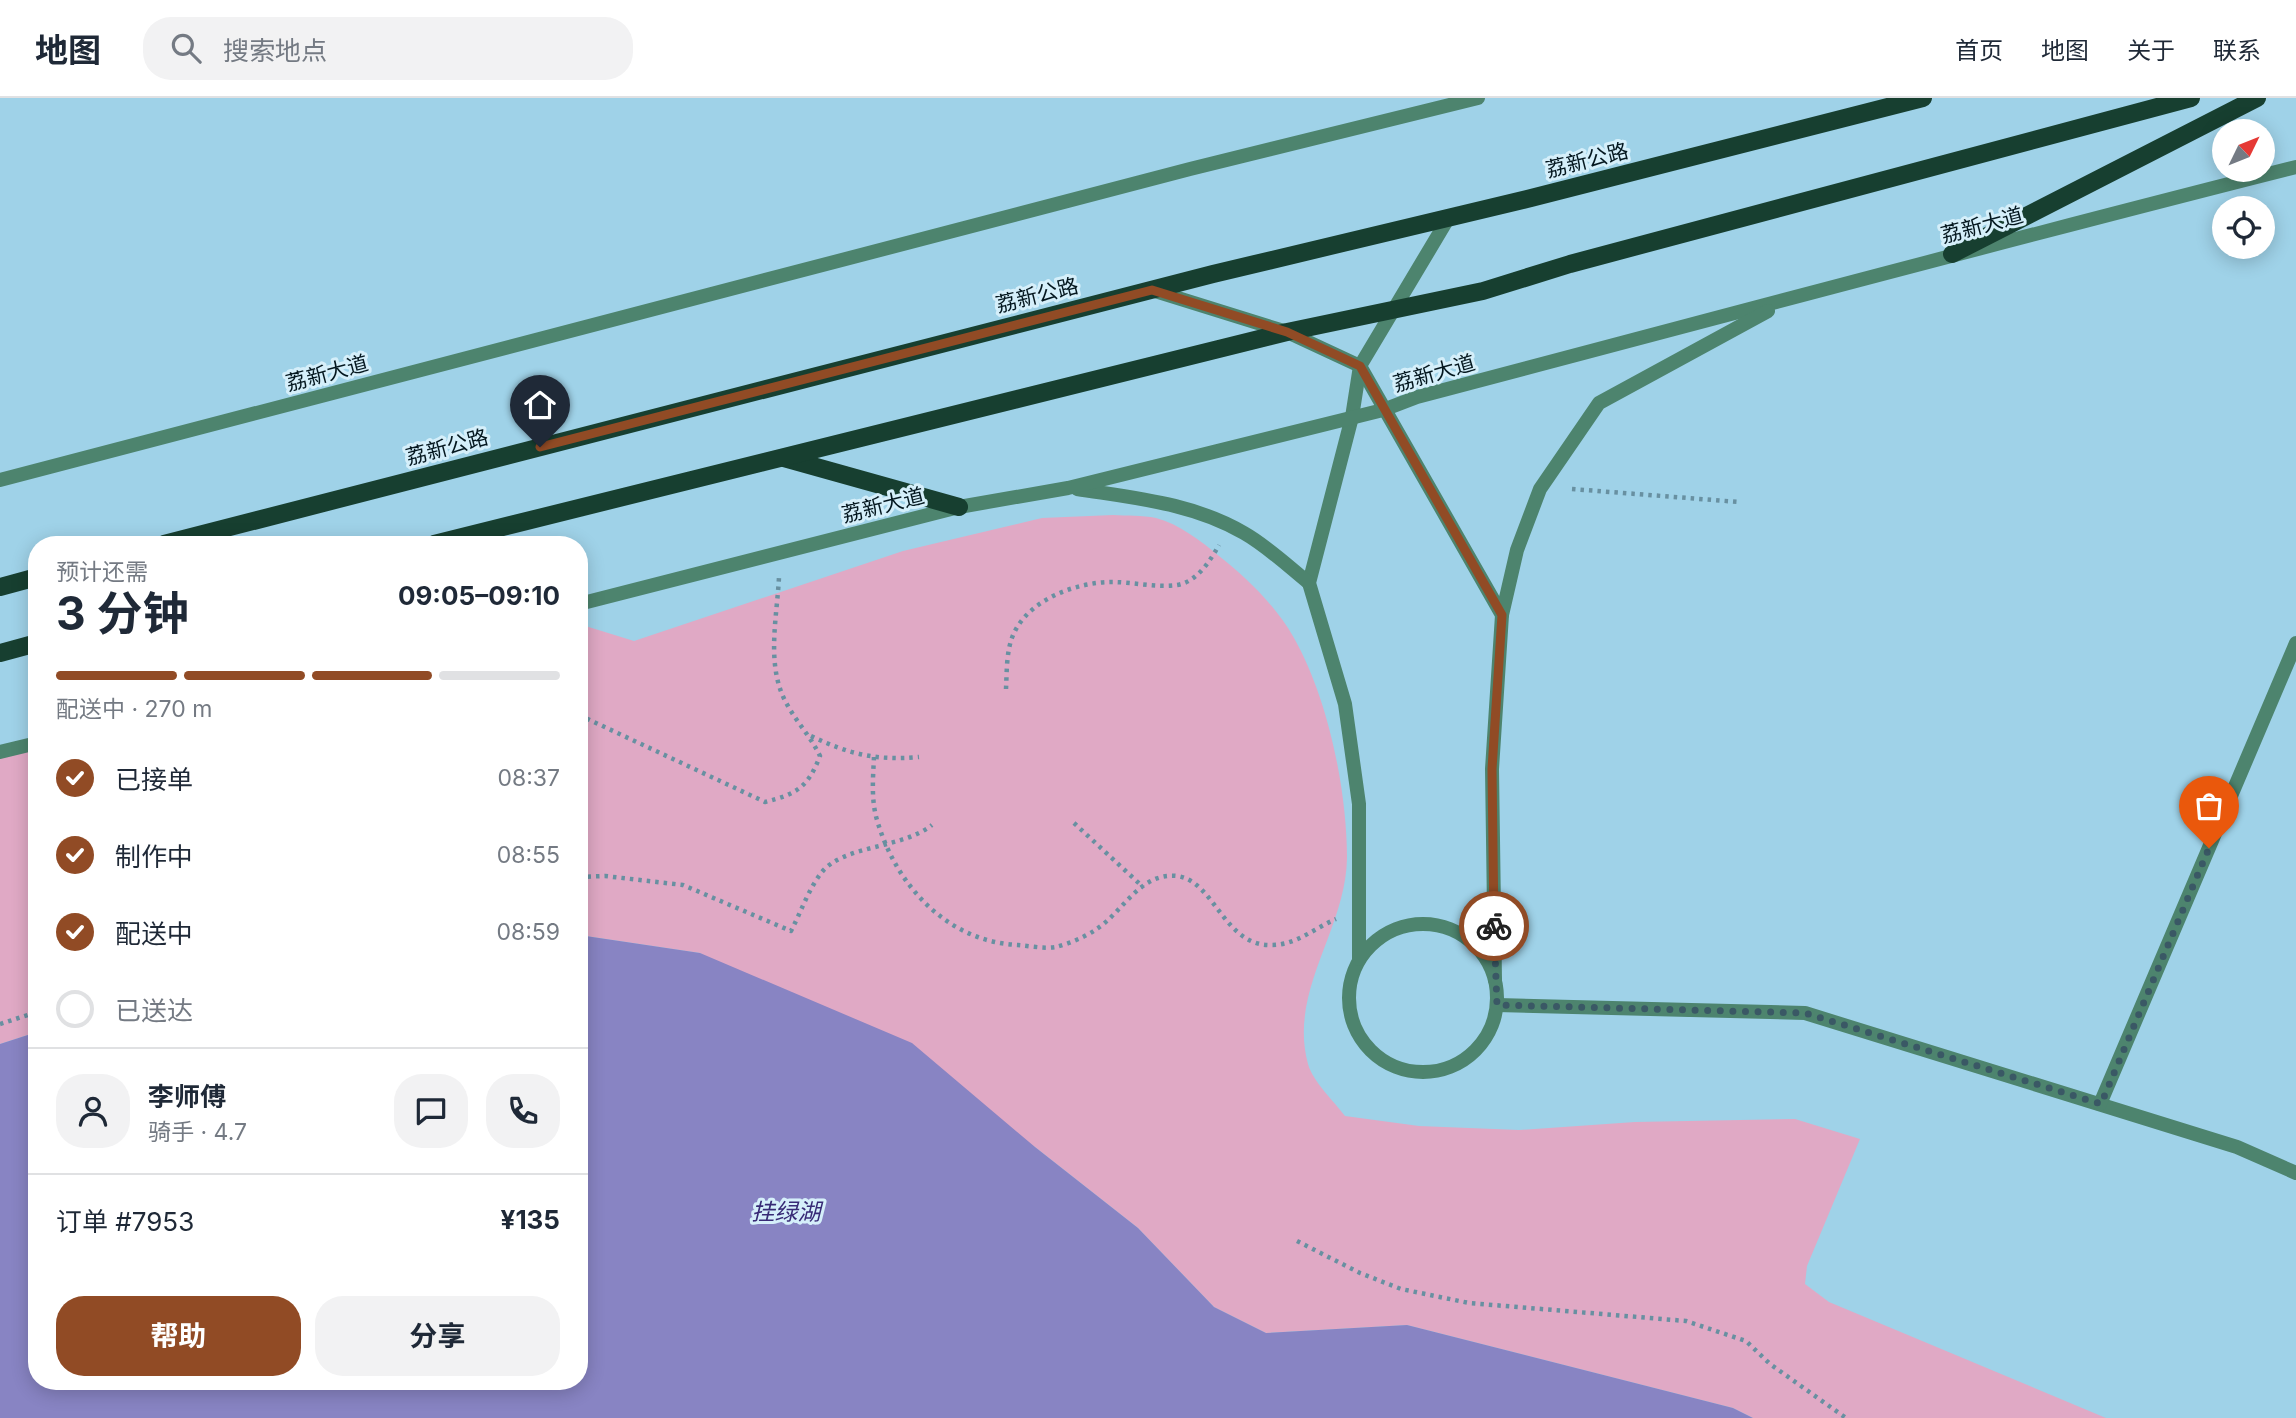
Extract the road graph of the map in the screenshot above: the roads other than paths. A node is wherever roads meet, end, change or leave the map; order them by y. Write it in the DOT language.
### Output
graph roads {
  1 [pos="1478,98"];
  2 [pos="1923,98"];
  3 [pos="2191,98"];
  4 [pos="2257,98"];
  5 [pos="2296,166"];
  6 [pos="1448,217"];
  7 [pos="1952,254"];
  8 [pos="1152,290"];
  9 [pos="1788,301"];
  10 [pos="1394,311"];
  11 [pos="1287,332"];
  12 [pos="1360,366"];
  13 [pos="1383,410"];
  14 [pos="1352,417"];
  15 [pos="780,457"];
  16 [pos="0,480"];
  17 [pos="1068,488"];
  18 [pos="959,508"];
  19 [pos="195,536"];
  20 [pos="465,536"];
  21 [pos="28,579"];
  22 [pos="1309,583"];
  23 [pos="0,587"];
  24 [pos="588,602"];
  25 [pos="1502,615"];
  26 [pos="2296,643"];
  27 [pos="28,645"];
  28 [pos="0,653"];
  29 [pos="28,745"];
  30 [pos="0,752"];
  31 [pos="1359,959"];
  32 [pos="1495,980"];
  33 [pos="1497,1005"];
  34 [pos="2101,1104"];
  35 [pos="2296,1173"];
  1 -- 16 [label="street, 荔新大道"];
  2 -- 6 [label="main road, 荔新公路"];
  3 -- 10 [label="main road"];
  4 -- 7 [label="main road"];
  5 -- 7 [label="street, 荔新大道"];
  6 -- 8 [label="main road, 荔新公路"];
  6 -- 10 [label="street"];
  7 -- 9 [label="street, 荔新大道"];
  8 -- 11 [label="street"];
  8 -- 19 [label="main road, 荔新公路"];
  9 -- 13 [label="street, 荔新大道"];
  9 -- 25 [label="street"];
  10 -- 11 [label="main road"];
  10 -- 12 [label="street"];
  11 -- 12 [label="street"];
  11 -- 15 [label="main road"];
  12 -- 13 [label="street"];
  12 -- 14 [label="street"];
  13 -- 14 [label="street, 荔新大道"];
  13 -- 25 [label="street"];
  14 -- 17 [label="street, 荔新大道"];
  14 -- 22 [label="street"];
  15 -- 18 [label="main road"];
  15 -- 20 [label="main road"];
  17 -- 18 [label="street, 荔新大道"];
  17 -- 22 [label="street"];
  18 -- 24 [label="street, 荔新大道"];
  21 -- 23 [label="main road"];
  22 -- 31 [label="street"];
  25 -- 32 [label="street"];
  26 -- 34 [label="street"];
  27 -- 28 [label="main road"];
  29 -- 30 [label="street"];
  31 -- 32 [label="street"];
  31 -- 33 [label="street"];
  32 -- 33 [label="street"];
  33 -- 34 [label="street"];
  34 -- 35 [label="street"];
}
